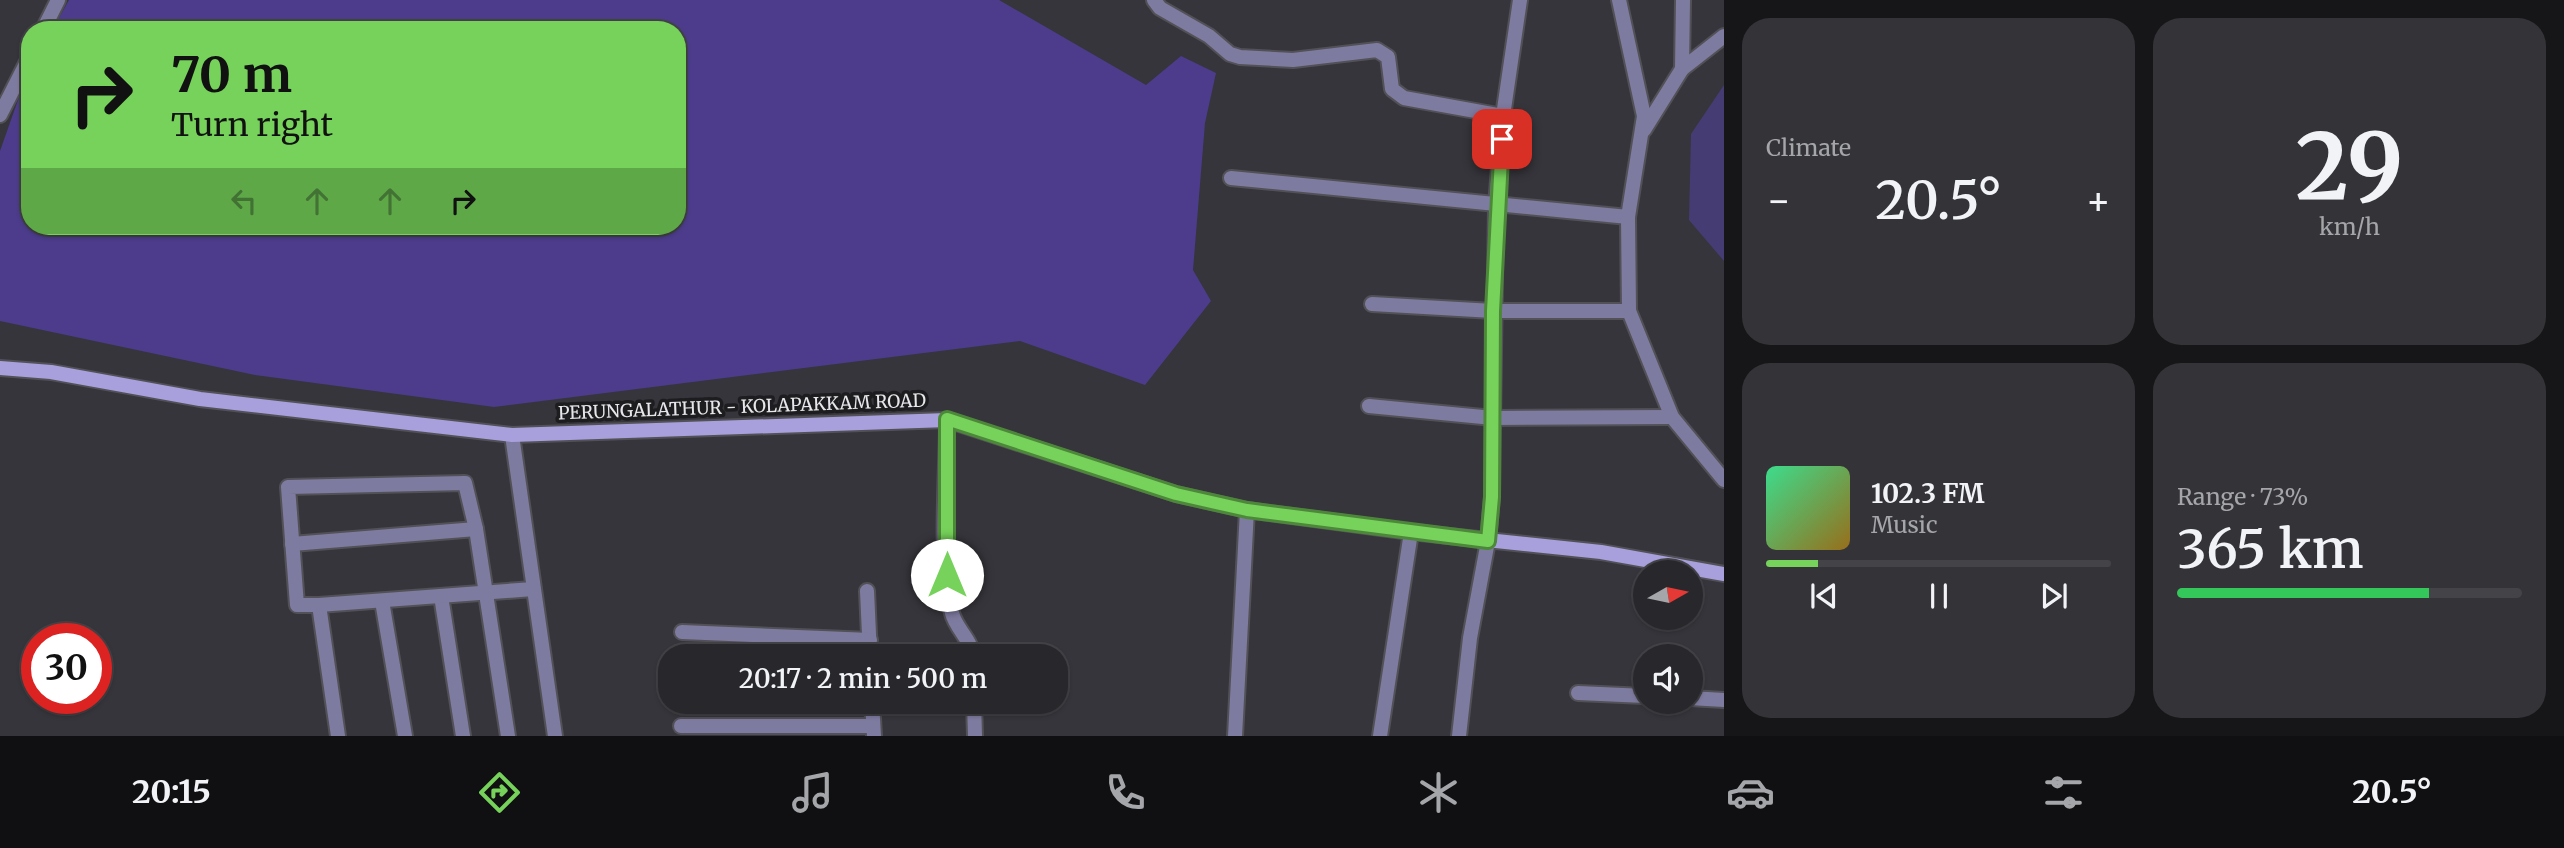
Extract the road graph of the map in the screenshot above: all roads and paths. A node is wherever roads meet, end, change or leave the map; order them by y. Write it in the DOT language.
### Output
graph roads {
  1 [pos="58,0"];
  2 [pos="1154,0"];
  3 [pos="1520,0"];
  4 [pos="1619,0"];
  5 [pos="1683,0"];
  6 [pos="48,21"];
  7 [pos="1724,36"];
  8 [pos="1682,69"];
  9 [pos="21,74"];
  10 [pos="0,115"];
  11 [pos="1503,116"];
  12 [pos="1644,130"];
  13 [pos="1231,178"];
  14 [pos="1496,206"];
  15 [pos="1628,217"];
  16 [pos="1372,304"];
  17 [pos="1493,311"];
  18 [pos="1629,311"];
  19 [pos="0,368"];
  20 [pos="1369,406"];
  21 [pos="1672,417"];
  22 [pos="1493,418"];
  23 [pos="947,419"];
  24 [pos="512,435"];
  25 [pos="1724,480"];
  26 [pos="1247,510"];
  27 [pos="476,529"];
  28 [pos="1411,532"];
  29 [pos="1488,541"];
  30 [pos="292,544"];
  31 [pos="1724,574"];
  32 [pos="533,589"];
  33 [pos="867,591"];
  34 [pos="486,593"];
  35 [pos="441,596"];
  36 [pos="382,601"];
  37 [pos="319,605"];
  38 [pos="682,632"];
  39 [pos="870,640"];
  40 [pos="870,644"];
  41 [pos="970,644"];
  42 [pos="1578,693"];
  43 [pos="1633,695"];
  44 [pos="1703,699"];
  45 [pos="1724,700"];
  46 [pos="974,714"];
  47 [pos="681,726"];
  48 [pos="874,731"];
  49 [pos="338,736"];
  50 [pos="405,736"];
  51 [pos="463,736"];
  52 [pos="508,736"];
  53 [pos="555,736"];
  54 [pos="975,736"];
  55 [pos="1235,736"];
  56 [pos="1380,736"];
  57 [pos="1459,736"];
  1 -- 6 [label="street"];
  2 -- 11 [label="street"];
  3 -- 11 [label="street"];
  4 -- 12 [label="street"];
  5 -- 8 [label="street"];
  7 -- 8 [label="street"];
  8 -- 12 [label="street"];
  9 -- 10 [label="street"];
  11 -- 14 [label="street"];
  12 -- 15 [label="street"];
  13 -- 14 [label="street"];
  14 -- 15 [label="street"];
  14 -- 17 [label="street"];
  15 -- 18 [label="street"];
  16 -- 17 [label="street"];
  17 -- 18 [label="street"];
  17 -- 22 [label="street"];
  18 -- 21 [label="street"];
  19 -- 24 [label="main road, PERUNGALATHUR - KOLAPAKKAM ROAD"];
  20 -- 22 [label="street"];
  21 -- 22 [label="street"];
  21 -- 25 [label="street"];
  22 -- 29 [label="street"];
  23 -- 24 [label="main road, PERUNGALATHUR - KOLAPAKKAM ROAD"];
  23 -- 26 [label="main road, PERUNGALATHUR - KOLAPAKKAM ROAD"];
  23 -- 41 [label="street"];
  24 -- 32 [label="street"];
  26 -- 28 [label="main road, PERUNGALATHUR - KOLAPAKKAM ROAD"];
  26 -- 55 [label="street"];
  27 -- 30 [label="street"];
  27 -- 30 [label="street"];
  27 -- 34 [label="street"];
  28 -- 29 [label="main road, PERUNGALATHUR - KOLAPAKKAM ROAD"];
  28 -- 56 [label="street"];
  29 -- 31 [label="main road, PERUNGALATHUR - KOLAPAKKAM ROAD"];
  29 -- 57 [label="street"];
  30 -- 37 [label="street"];
  32 -- 34 [label="street"];
  32 -- 53 [label="street"];
  33 -- 39 [label="street"];
  34 -- 35 [label="street"];
  34 -- 52 [label="street"];
  35 -- 36 [label="street"];
  35 -- 51 [label="street"];
  36 -- 37 [label="street"];
  36 -- 50 [label="street"];
  37 -- 49 [label="street"];
  38 -- 39 [label="street"];
  39 -- 40 [label="street"];
  42 -- 43 [label="street"];
  44 -- 45 [label="street"];
  46 -- 54 [label="street"];
  47 -- 48 [label="street"];
}
